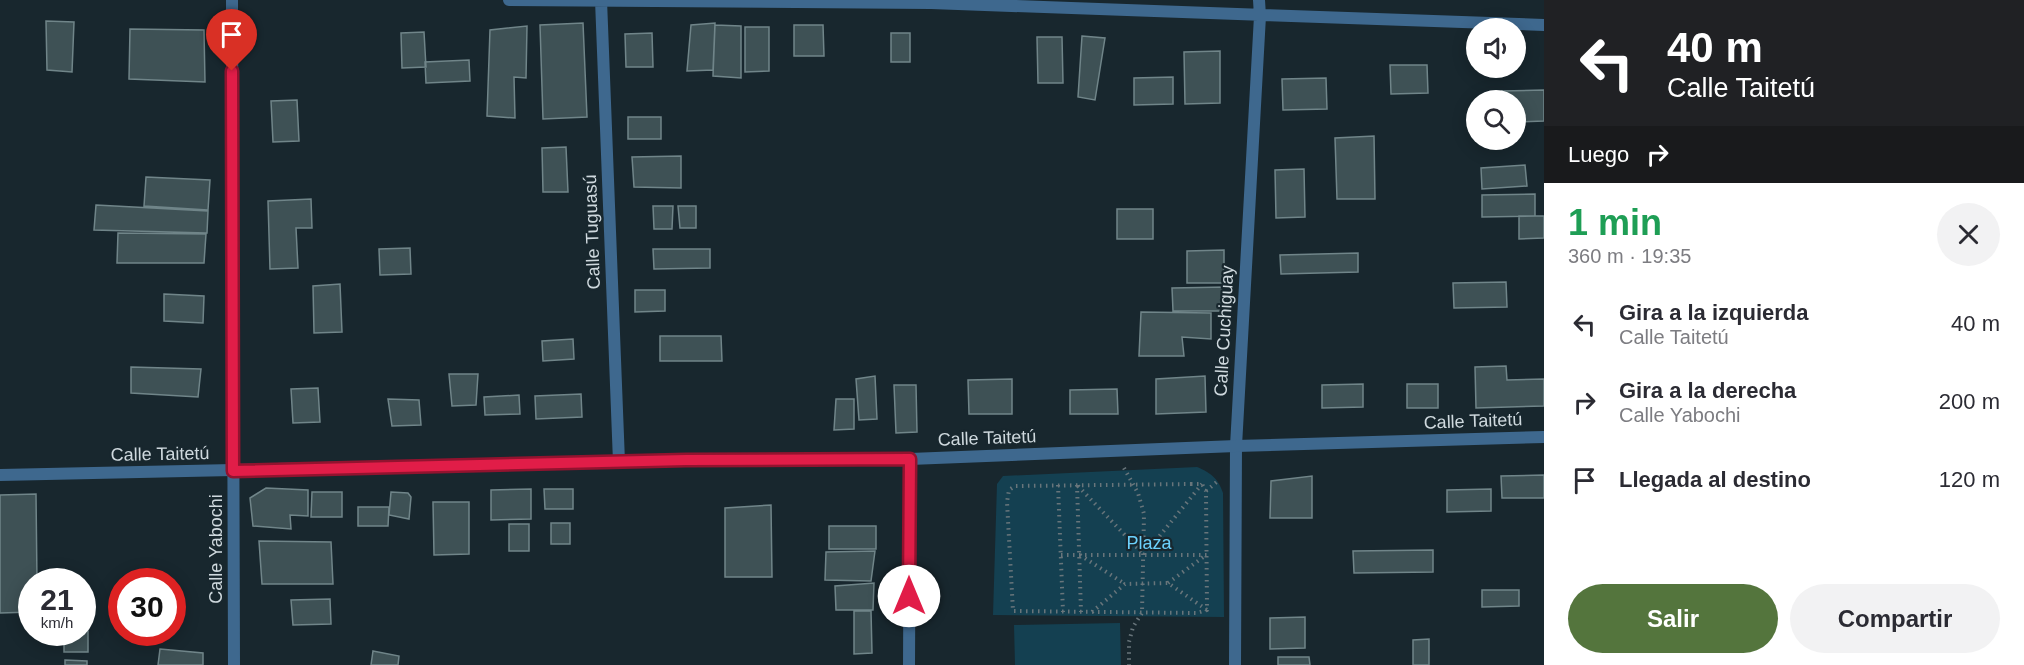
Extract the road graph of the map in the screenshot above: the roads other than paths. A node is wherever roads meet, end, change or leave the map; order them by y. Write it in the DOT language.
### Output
graph roads {
  1 [pos="231,0"];
  2 [pos="509,0"];
  3 [pos="1259,0"];
  4 [pos="601,1"];
  5 [pos="931,2"];
  6 [pos="1260,16"];
  7 [pos="1544,25"];
  8 [pos="1544,437"];
  9 [pos="1236,446"];
  10 [pos="910,459"];
  11 [pos="619,462"];
  12 [pos="233,471"];
  13 [pos="0,475"];
  14 [pos="234,665"];
  15 [pos="909,665"];
  16 [pos="1236,665"];
  1 -- 12 [label="street, Calle Yabochi"];
  2 -- 4 [label="street"];
  3 -- 6 [label="street, Calle Cuchiguay"];
  4 -- 5 [label="street"];
  4 -- 11 [label="street, Calle Tuguasú"];
  5 -- 6 [label="street"];
  6 -- 7 [label="street"];
  6 -- 9 [label="street, Calle Cuchiguay"];
  8 -- 9 [label="street, Calle Taitetú"];
  9 -- 10 [label="street, Calle Taitetú"];
  9 -- 16 [label="street, Calle Cuchiguay"];
  10 -- 11 [label="street, Calle Taitetú"];
  10 -- 15 [label="street"];
  11 -- 12 [label="street, Calle Taitetú"];
  12 -- 13 [label="street, Calle Taitetú"];
  12 -- 14 [label="street, Calle Yabochi"];
}
